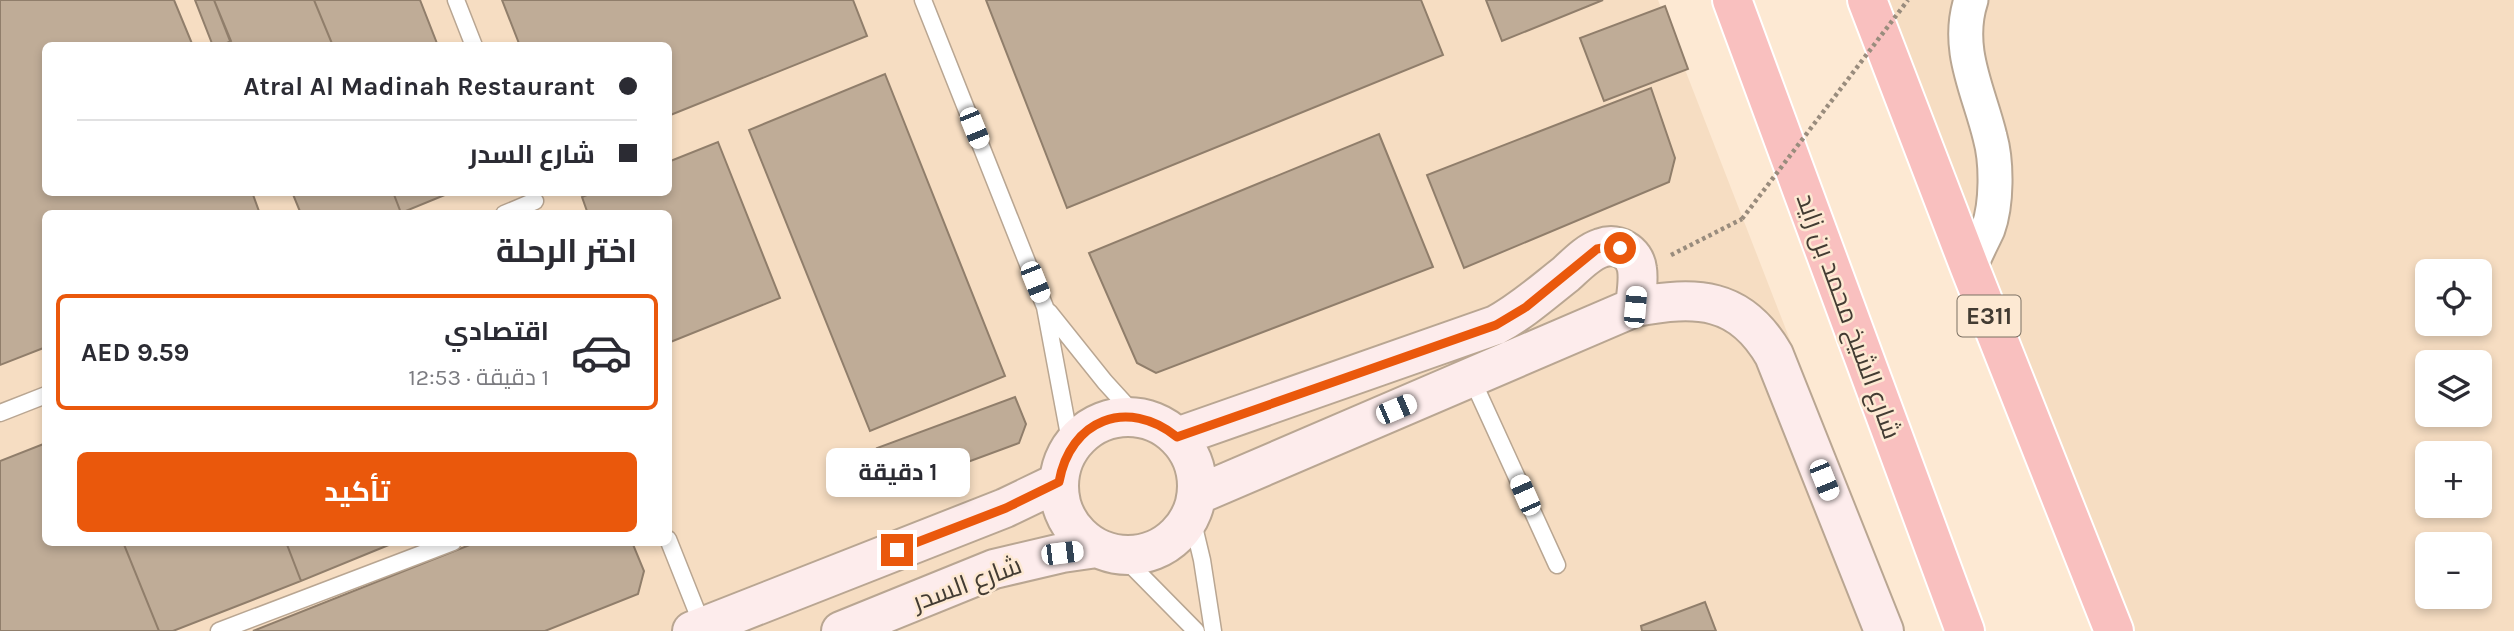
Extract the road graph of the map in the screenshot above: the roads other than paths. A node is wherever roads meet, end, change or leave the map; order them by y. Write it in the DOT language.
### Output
graph roads {
  1 [pos="456,0"];
  2 [pos="923,0"];
  3 [pos="1732,0"];
  4 [pos="1867,0"];
  5 [pos="1971,0"];
  6 [pos="472,42"];
  7 [pos="536,202"];
  8 [pos="515,210"];
  9 [pos="1970,268"];
  10 [pos="1045,307"];
  11 [pos="1635,307"];
  12 [pos="1471,377"];
  13 [pos="42,397"];
  14 [pos="0,413"];
  15 [pos="1138,417"];
  16 [pos="1177,437"];
  17 [pos="1071,446"];
  18 [pos="1059,482"];
  19 [pos="1194,505"];
  20 [pos="442,546"];
  21 [pos="670,546"];
  22 [pos="1109,552"];
  23 [pos="1557,565"];
  24 [pos="697,629"];
  25 [pos="219,631"];
  26 [pos="841,631"];
  27 [pos="1196,631"];
  28 [pos="1213,631"];
  29 [pos="1884,631"];
  30 [pos="1965,631"];
  31 [pos="2114,631"];
  1 -- 6 [label="lane"];
  2 -- 10 [label="lane"];
  3 -- 30 [label="highway, شارع الشيخ محمد بن زايد"];
  4 -- 9 [label="highway, E311"];
  5 -- 9 [label="street"];
  7 -- 8 [label="lane"];
  9 -- 31 [label="highway, E311"];
  10 -- 15 [label="lane"];
  10 -- 17 [label="lane"];
  11 -- 12 [label="street"];
  11 -- 16 [label="street"];
  11 -- 29 [label="street"];
  12 -- 19 [label="street"];
  12 -- 23 [label="lane"];
  13 -- 14 [label="lane"];
  15 -- 16 [label="street"];
  15 -- 17 [label="street"];
  16 -- 19 [label="street"];
  17 -- 18 [label="street"];
  18 -- 22 [label="street"];
  18 -- 24 [label="street"];
  19 -- 22 [label="street"];
  19 -- 28 [label="lane"];
  20 -- 25 [label="lane"];
  21 -- 24 [label="lane"];
  22 -- 26 [label="street, شارع السدر"];
  22 -- 27 [label="lane"];
}
